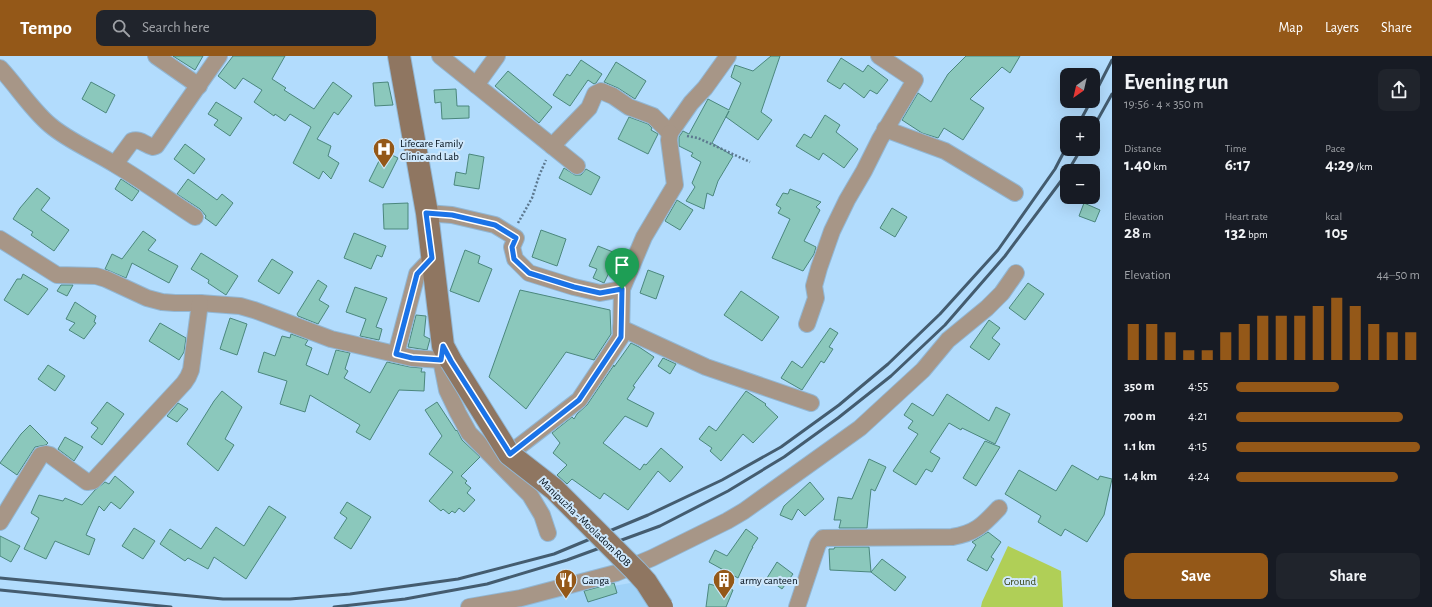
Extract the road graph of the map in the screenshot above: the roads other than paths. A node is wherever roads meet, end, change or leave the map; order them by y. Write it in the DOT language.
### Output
graph roads {
  1 [pos="156,56"];
  2 [pos="219,56"];
  3 [pos="399,56"];
  4 [pos="440,56"];
  5 [pos="497,56"];
  6 [pos="728,56"];
  7 [pos="879,56"];
  8 [pos="0,68"];
  9 [pos="476,85"];
  10 [pos="199,86"];
  11 [pos="885,129"];
  12 [pos="670,133"];
  13 [pos="553,147"];
  14 [pos="115,164"];
  15 [pos="577,166"];
  16 [pos="1015,193"];
  17 [pos="426,213"];
  18 [pos="195,217"];
  19 [pos="0,239"];
  20 [pos="432,258"];
  21 [pos="1016,273"];
  22 [pos="622,289"];
  23 [pos="200,303"];
  24 [pos="807,324"];
  25 [pos="621,328"];
  26 [pos="396,354"];
  27 [pos="445,356"];
  28 [pos="811,403"];
  29 [pos="510,454"];
  30 [pos="999,508"];
  31 [pos="0,522"];
  32 [pos="548,533"];
  33 [pos="469,607"];
  34 [pos="662,607"];
  35 [pos="797,607"];
  1 -- 10 [label="street"];
  2 -- 10 [label="street"];
  3 -- 17 [label="main road"];
  4 -- 9 [label="street"];
  5 -- 9 [label="street"];
  6 -- 12 [label="street"];
  7 -- 11 [label="street"];
  8 -- 14 [label="street"];
  9 -- 13 [label="street"];
  10 -- 14 [label="street"];
  11 -- 16 [label="street"];
  11 -- 24 [label="street"];
  12 -- 13 [label="street"];
  12 -- 22 [label="street"];
  13 -- 15 [label="street"];
  14 -- 18 [label="street"];
  17 -- 20 [label="main road"];
  17 -- 22 [label="street"];
  19 -- 23 [label="street"];
  20 -- 26 [label="street"];
  20 -- 27 [label="main road"];
  21 -- 33 [label="street"];
  22 -- 25 [label="street"];
  23 -- 26 [label="street"];
  23 -- 31 [label="street"];
  25 -- 28 [label="street"];
  25 -- 29 [label="street"];
  26 -- 27 [label="street"];
  27 -- 29 [label="main road, Manipuzha - Mooladom ROB, bridge"];
  27 -- 32 [label="street"];
  29 -- 34 [label="main road, Manipuzha - Mooladom ROB, bridge"];
  30 -- 35 [label="street"];
}
